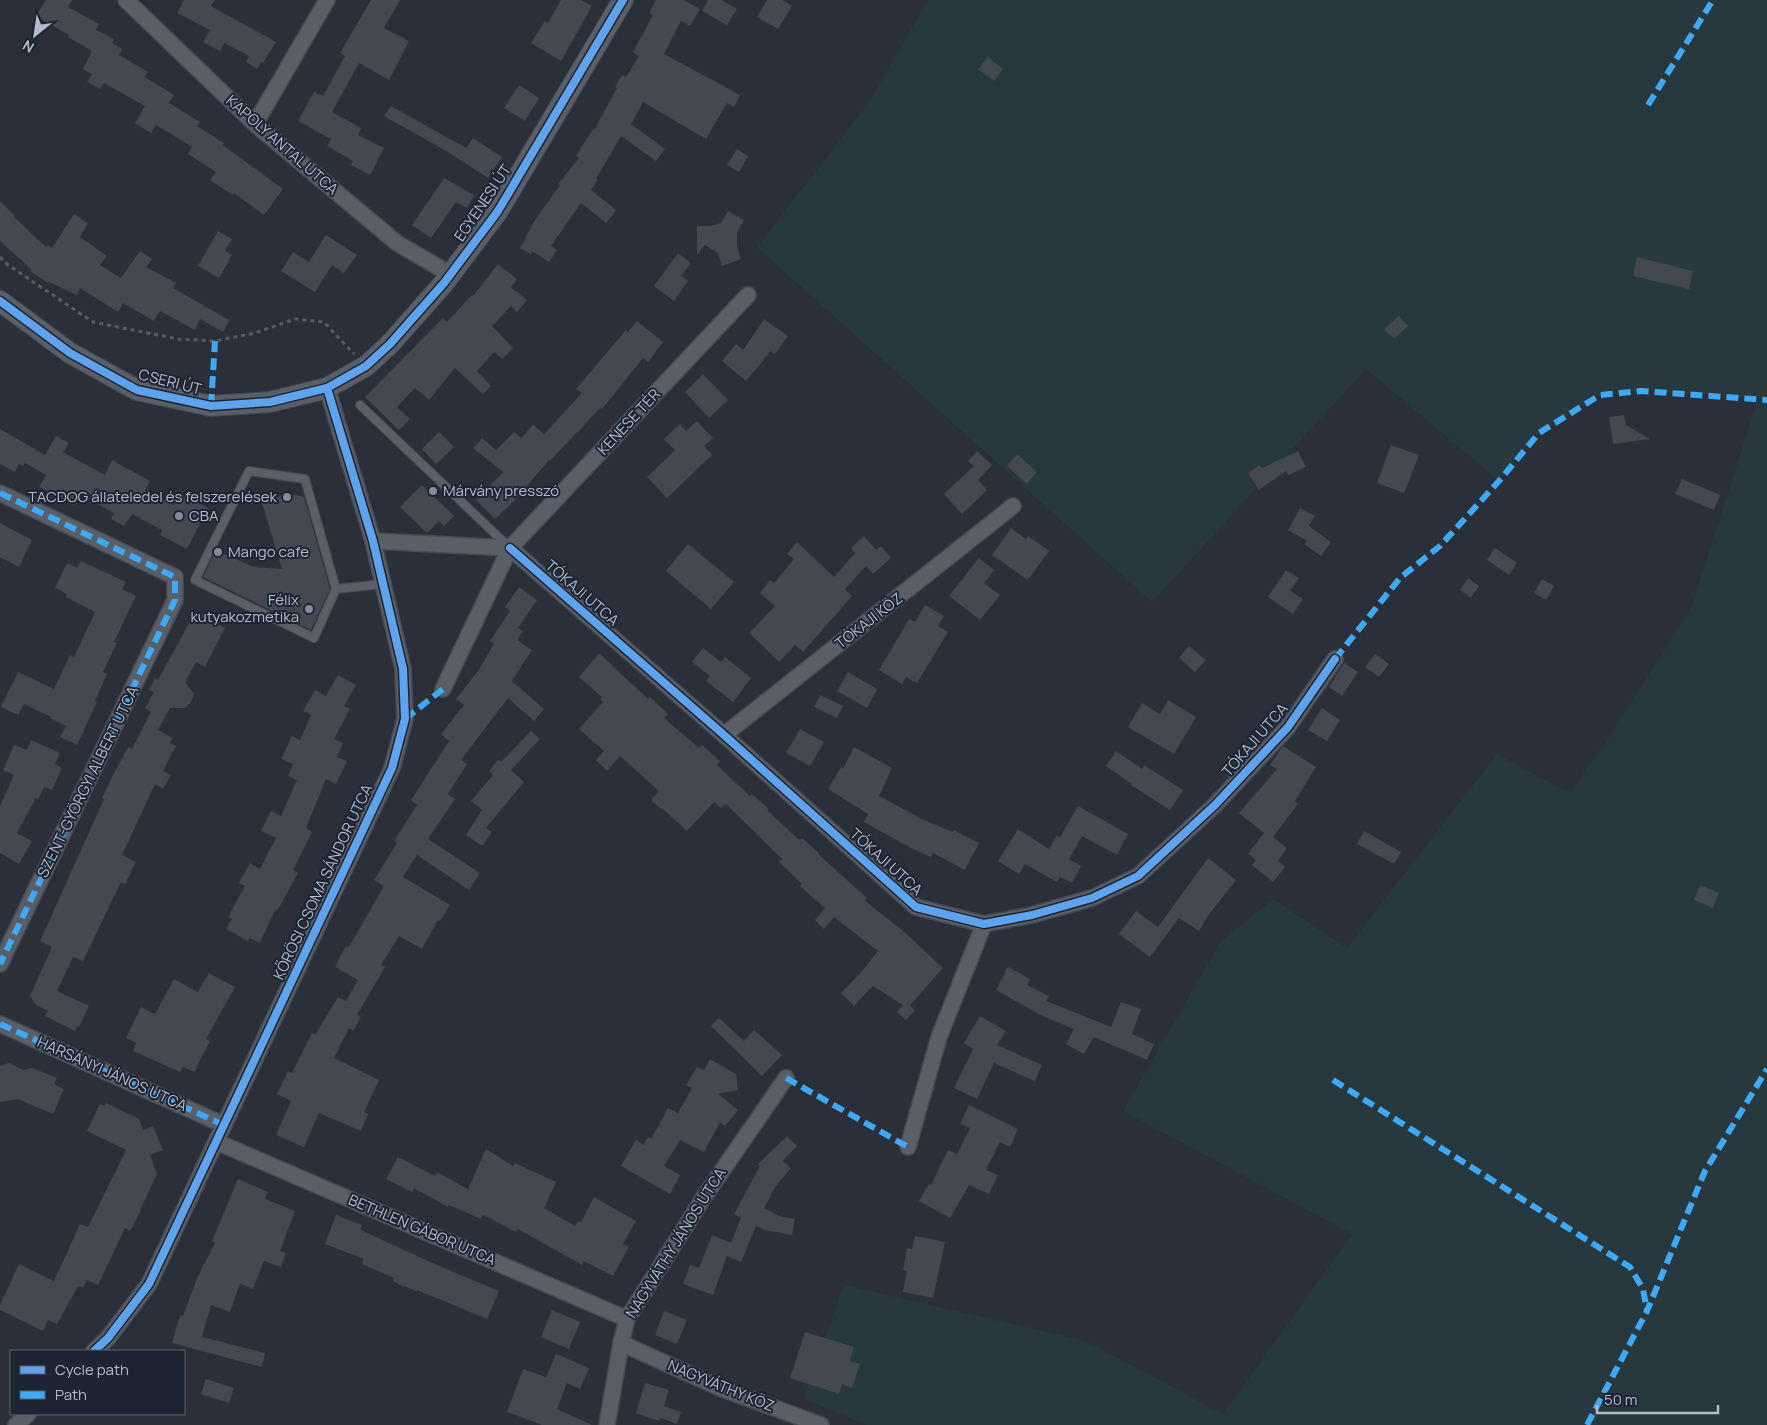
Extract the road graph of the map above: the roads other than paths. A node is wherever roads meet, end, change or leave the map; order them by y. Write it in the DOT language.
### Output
graph roads {
  1 [pos="126,0"];
  2 [pos="328,0"];
  3 [pos="623,0"];
  4 [pos="255,124"];
  5 [pos="450,274"];
  6 [pos="748,295"];
  7 [pos="0,302"];
  8 [pos="327,388"];
  9 [pos="360,405"];
  10 [pos="0,493"];
  11 [pos="1013,506"];
  12 [pos="373,541"];
  13 [pos="510,548"];
  14 [pos="383,584"];
  15 [pos="336,590"];
  16 [pos="1335,659"];
  17 [pos="443,689"];
  18 [pos="724,735"];
  19 [pos="984,924"];
  20 [pos="0,964"];
  21 [pos="0,1024"];
  22 [pos="786,1078"];
  23 [pos="224,1125"];
  24 [pos="216,1142"];
  25 [pos="908,1148"];
  26 [pos="627,1319"];
  27 [pos="621,1343"];
  28 [pos="95,1350"];
  29 [pos="27,1415"];
  30 [pos="16,1425"];
  31 [pos="607,1425"];
  32 [pos="822,1425"];
  1 -- 4 [label="street, KAPOLY ANTAL UTCA"];
  2 -- 4 [label="street"];
  3 -- 5 [label="street, EGYENESI ÚT"];
  4 -- 5 [label="street, KAPOLY ANTAL UTCA"];
  5 -- 8 [label="street, EGYENESI ÚT"];
  6 -- 13 [label="street, KENESE TÉR"];
  7 -- 8 [label="street, CSERI ÚT"];
  8 -- 12 [label="street, KŐRÖSI CSOMA SÁNDOR UTCA"];
  9 -- 13 [label="lane, TÓKAJI UTCA"];
  10 -- 20 [label="street, SZENT-GYÖRGYI ALBERT UTCA"];
  11 -- 18 [label="street, TÓKAJI KÖZ"];
  12 -- 13 [label="street"];
  12 -- 14 [label="street, KŐRÖSI CSOMA SÁNDOR UTCA"];
  13 -- 17 [label="street"];
  13 -- 18 [label="street, TÓKAJI UTCA"];
  14 -- 15 [label="lane"];
  14 -- 23 [label="street, KŐRÖSI CSOMA SÁNDOR UTCA"];
  15 -- 15 [label="lane"];
  16 -- 19 [label="street, TÓKAJI UTCA"];
  18 -- 19 [label="street, TÓKAJI UTCA"];
  19 -- 25 [label="street"];
  21 -- 23 [label="street, HARSÁNYI JÁNOS UTCA"];
  22 -- 26 [label="street, NAGYVÁTHY JÁNOS UTCA"];
  23 -- 24 [label="street, KŐRÖSI CSOMA SÁNDOR UTCA"];
  24 -- 26 [label="street, BETHLEN GÁBOR UTCA"];
  24 -- 28 [label="street, KŐRÖSI CSOMA SÁNDOR UTCA"];
  26 -- 27 [label="street, NAGYVÁTHY JÁNOS UTCA"];
  27 -- 31 [label="street, NAGYVÁTHY JÁNOS UTCA"];
  27 -- 32 [label="street, NAGYVÁTHY KÖZ"];
  29 -- 30 [label="street"];
}
